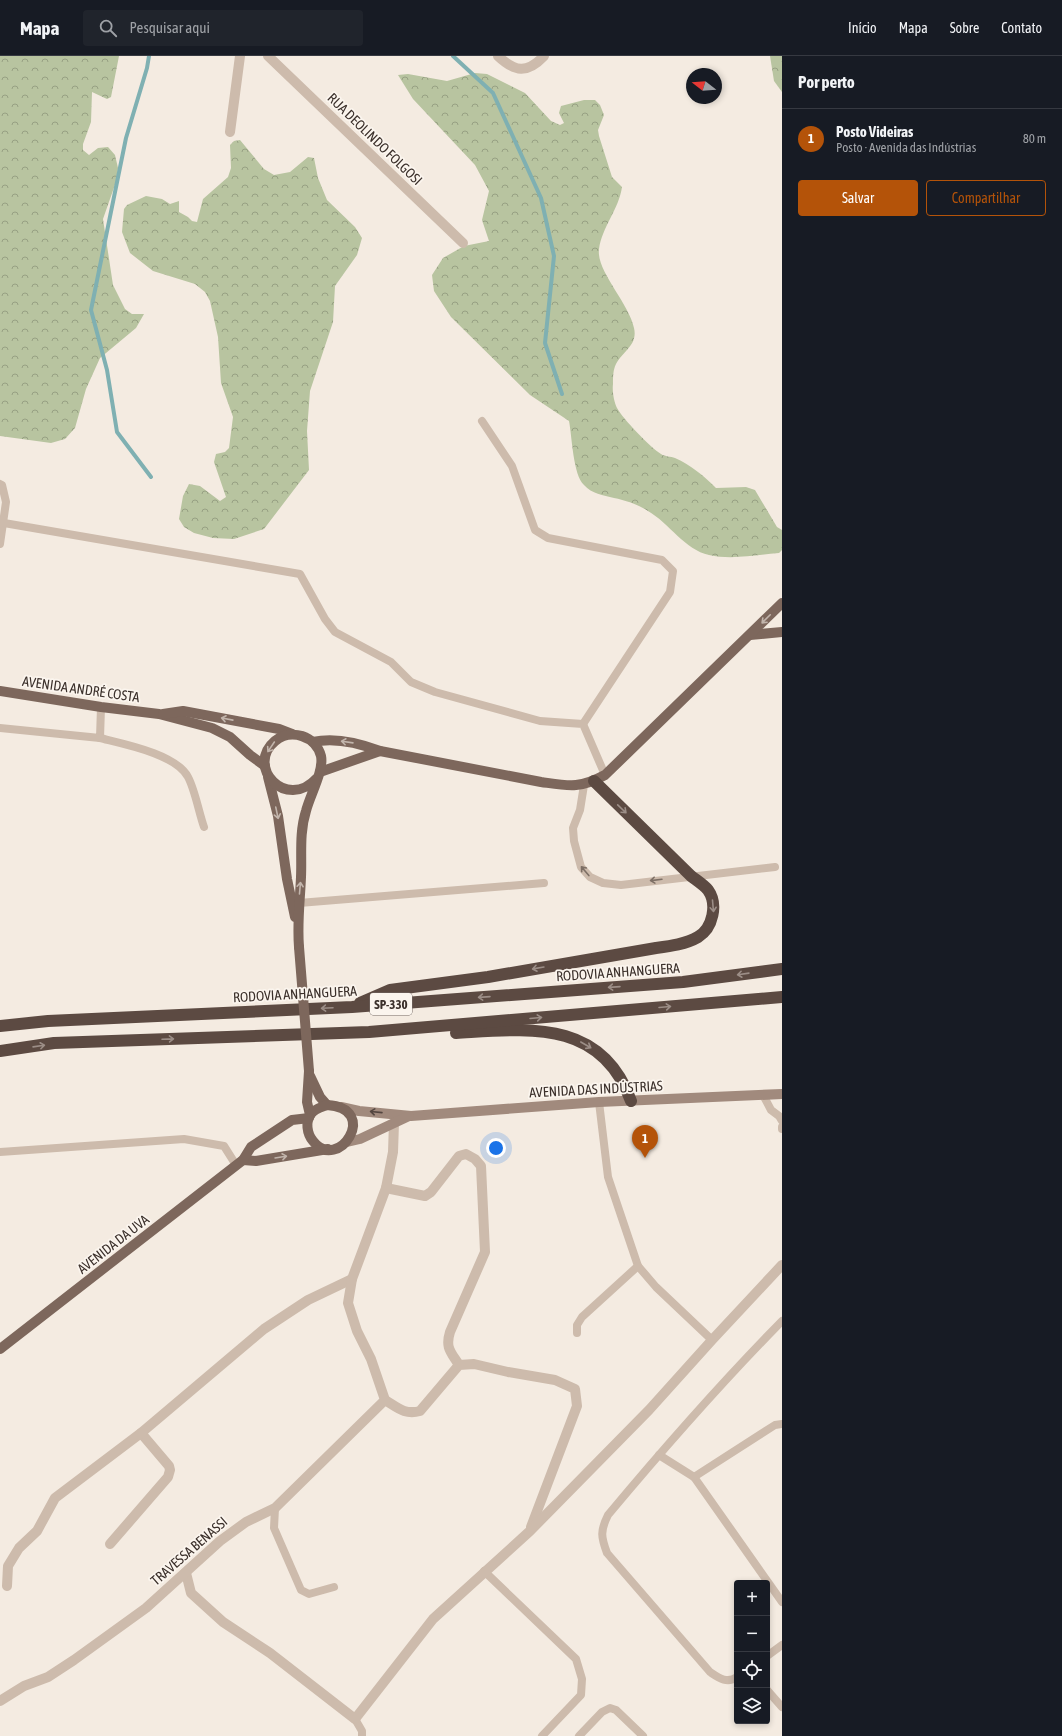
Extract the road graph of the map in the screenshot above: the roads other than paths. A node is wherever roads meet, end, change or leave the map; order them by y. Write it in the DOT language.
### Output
graph roads {
  1 [pos="240,56"];
  2 [pos="268,56"];
  3 [pos="498,56"];
  4 [pos="544,56"];
  5 [pos="230,132"];
  6 [pos="463,243"];
  7 [pos="482,421"];
  8 [pos="0,484"];
  9 [pos="4,523"];
  10 [pos="0,544"];
  11 [pos="782,603"];
  12 [pos="782,632"];
  13 [pos="750,635"];
  14 [pos="0,691"];
  15 [pos="102,707"];
  16 [pos="159,714"];
  17 [pos="582,724"];
  18 [pos="0,728"];
  19 [pos="292,734"];
  20 [pos="100,738"];
  21 [pos="313,742"];
  22 [pos="380,751"];
  23 [pos="266,771"];
  24 [pos="318,775"];
  25 [pos="605,775"];
  26 [pos="589,783"];
  27 [pos="204,827"];
  28 [pos="775,866"];
  29 [pos="691,876"];
  30 [pos="544,883"];
  31 [pos="299,904"];
  32 [pos="298,926"];
  33 [pos="782,969"];
  34 [pos="782,997"];
  35 [pos="352,1007"];
  36 [pos="0,1026"];
  37 [pos="369,1032"];
  38 [pos="0,1051"];
  39 [pos="309,1073"];
  40 [pos="781,1094"];
  41 [pos="763,1095"];
  42 [pos="631,1101"];
  43 [pos="599,1102"];
  44 [pos="327,1105"];
  45 [pos="340,1107"];
  46 [pos="411,1116"];
  47 [pos="309,1117"];
  48 [pos="782,1121"];
  49 [pos="394,1123"];
  50 [pos="347,1142"];
  51 [pos="328,1149"];
  52 [pos="0,1152"];
  53 [pos="239,1163"];
  54 [pos="386,1188"];
  55 [pos="782,1265"];
  56 [pos="638,1266"];
  57 [pos="352,1279"];
  58 [pos="782,1321"];
  59 [pos="577,1333"];
  60 [pos="712,1340"];
  61 [pos="0,1350"];
  62 [pos="459,1365"];
  63 [pos="385,1400"];
  64 [pos="782,1424"];
  65 [pos="141,1433"];
  66 [pos="659,1455"];
  67 [pos="694,1477"];
  68 [pos="275,1508"];
  69 [pos="530,1531"];
  70 [pos="110,1544"];
  71 [pos="484,1571"];
  72 [pos="186,1573"];
  73 [pos="7,1586"];
  74 [pos="334,1587"];
  75 [pos="782,1602"];
  76 [pos="782,1646"];
  77 [pos="770,1654"];
  78 [pos="734,1679"];
  79 [pos="770,1693"];
  80 [pos="0,1701"];
  81 [pos="782,1707"];
  82 [pos="354,1719"];
  83 [pos="362,1736"];
  84 [pos="542,1736"];
  85 [pos="579,1736"];
  86 [pos="643,1736"];
  1 -- 5 [label="street"];
  2 -- 6 [label="street, RUA DEOLINDO FOLGOSI"];
  3 -- 4 [label="street"];
  7 -- 17 [label="lane"];
  8 -- 9 [label="lane"];
  9 -- 10 [label="lane"];
  9 -- 17 [label="lane"];
  11 -- 13 [label="main road, one-way"];
  12 -- 13 [label="main road"];
  13 -- 25 [label="main road"];
  14 -- 15 [label="main road, AVENIDA ANDRÉ COSTA"];
  15 -- 16 [label="main road, AVENIDA ANDRÉ COSTA"];
  15 -- 20 [label="lane"];
  19 -- 16 [label="main road, one-way"];
  16 -- 23 [label="main road"];
  17 -- 25 [label="lane"];
  18 -- 20 [label="lane"];
  19 -- 21 [label="main road"];
  19 -- 23 [label="main road, one-way"];
  20 -- 27 [label="lane"];
  22 -- 21 [label="main road, one-way"];
  21 -- 24 [label="main road"];
  22 -- 24 [label="main road"];
  22 -- 26 [label="main road"];
  23 -- 24 [label="main road"];
  23 -- 32 [label="main road, one-way"];
  31 -- 24 [label="main road, one-way"];
  25 -- 26 [label="main road"];
  26 -- 29 [label="highway, one-way"];
  29 -- 26 [label="lane, one-way"];
  28 -- 29 [label="lane"];
  29 -- 35 [label="highway, one-way"];
  30 -- 31 [label="lane"];
  31 -- 32 [label="main road"];
  32 -- 39 [label="main road, bridge"];
  33 -- 35 [label="highway, RODOVIA ANHANGUERA / SP-330, one-way"];
  37 -- 34 [label="highway, SP-330, one-way"];
  35 -- 36 [label="highway, RODOVIA ANHANGUERA / SP-330, one-way"];
  38 -- 37 [label="highway, SP-330, one-way"];
  37 -- 42 [label="highway, one-way"];
  39 -- 44 [label="main road"];
  39 -- 47 [label="main road"];
  40 -- 41 [label="main road, AVENIDA DAS INDÚSTRIAS"];
  41 -- 42 [label="main road, AVENIDA DAS INDÚSTRIAS"];
  41 -- 48 [label="lane"];
  42 -- 43 [label="main road, AVENIDA DAS INDÚSTRIAS"];
  43 -- 46 [label="main road, AVENIDA DAS INDÚSTRIAS"];
  43 -- 56 [label="lane"];
  44 -- 45 [label="main road"];
  44 -- 47 [label="main road"];
  46 -- 45 [label="main road, AVENIDA DAS INDÚSTRIAS, one-way"];
  45 -- 50 [label="main road"];
  46 -- 49 [label="main road, AVENIDA DAS INDÚSTRIAS"];
  47 -- 51 [label="main road"];
  47 -- 53 [label="main road, AVENIDA DA UVA"];
  49 -- 50 [label="main road, AVENIDA DAS INDÚSTRIAS"];
  49 -- 54 [label="street"];
  50 -- 51 [label="main road"];
  53 -- 51 [label="main road, one-way"];
  52 -- 53 [label="lane"];
  53 -- 61 [label="main road, AVENIDA DA UVA"];
  54 -- 57 [label="street"];
  54 -- 62 [label="street"];
  55 -- 60 [label="street"];
  56 -- 59 [label="lane"];
  56 -- 60 [label="lane"];
  57 -- 63 [label="street"];
  57 -- 65 [label="street"];
  58 -- 66 [label="lane"];
  60 -- 69 [label="street"];
  62 -- 63 [label="street"];
  62 -- 69 [label="street"];
  63 -- 68 [label="street, TRAVESSA BENASSI"];
  64 -- 67 [label="lane"];
  65 -- 70 [label="street"];
  65 -- 73 [label="street"];
  66 -- 67 [label="lane"];
  66 -- 78 [label="lane"];
  67 -- 75 [label="lane"];
  68 -- 72 [label="street, TRAVESSA BENASSI"];
  68 -- 74 [label="lane"];
  69 -- 71 [label="street"];
  71 -- 82 [label="street"];
  71 -- 84 [label="lane"];
  72 -- 80 [label="street, TRAVESSA BENASSI"];
  72 -- 82 [label="street"];
  76 -- 77 [label="lane"];
  79 -- 81 [label="lane"];
  82 -- 83 [label="lane"];
  85 -- 86 [label="lane"];
}
